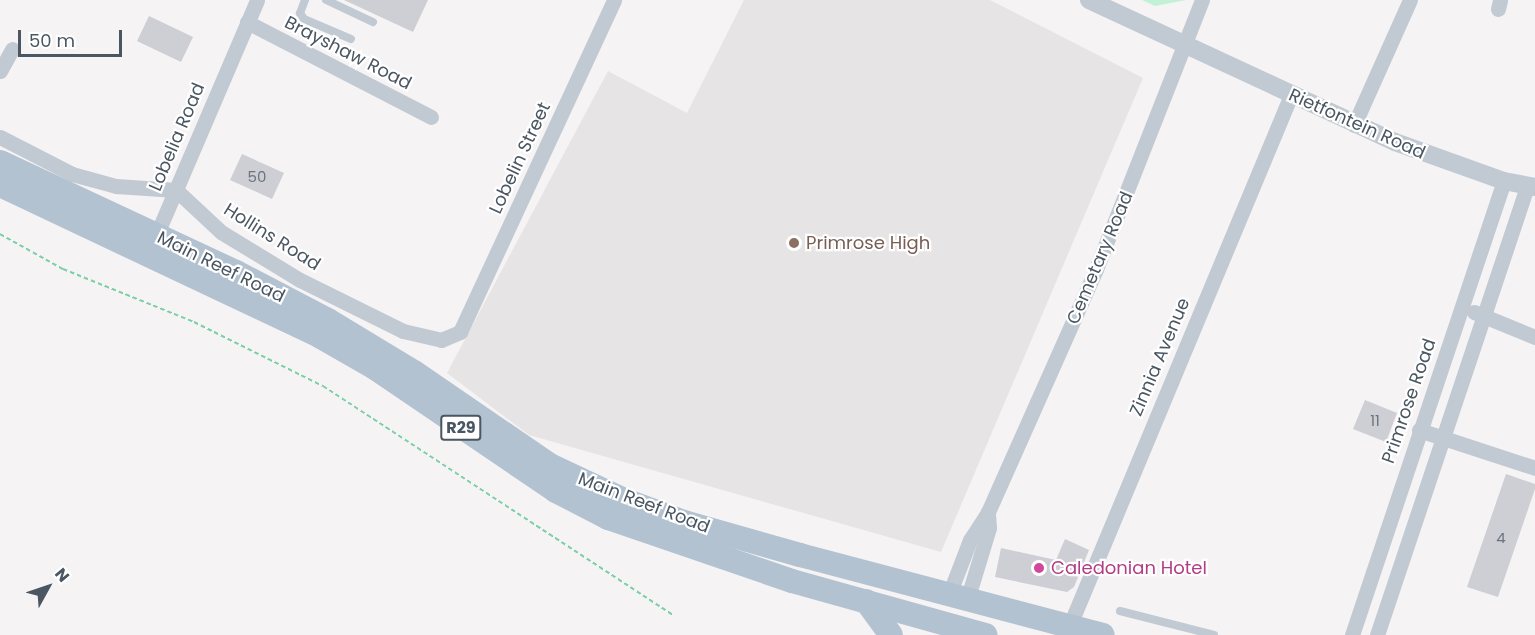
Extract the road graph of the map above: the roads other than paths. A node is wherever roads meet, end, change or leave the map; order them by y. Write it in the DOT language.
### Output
graph roads {
  1 [pos="256,0"];
  2 [pos="305,0"];
  3 [pos="326,0"];
  4 [pos="614,0"];
  5 [pos="1089,0"];
  6 [pos="1202,0"];
  7 [pos="1410,0"];
  8 [pos="247,22"];
  9 [pos="373,22"];
  10 [pos="351,39"];
  11 [pos="1184,45"];
  12 [pos="12,49"];
  13 [pos="0,71"];
  14 [pos="1291,95"];
  15 [pos="431,117"];
  16 [pos="1354,125"];
  17 [pos="0,137"];
  18 [pos="0,162"];
  19 [pos="1504,181"];
  20 [pos="0,185"];
  21 [pos="1531,186"];
  22 [pos="176,190"];
  23 [pos="152,246"];
  24 [pos="1462,307"];
  25 [pos="1482,315"];
  26 [pos="460,332"];
  27 [pos="1535,337"];
  28 [pos="1419,430"];
  29 [pos="1441,436"];
  30 [pos="1535,468"];
  31 [pos="828,562"];
  32 [pos="820,589"];
  33 [pos="959,595"];
  34 [pos="866,601"];
  35 [pos="1120,611"];
  36 [pos="950,630"];
  37 [pos="1068,630"];
  38 [pos="891,635"];
  39 [pos="987,635"];
  40 [pos="1103,635"];
  41 [pos="1214,635"];
  42 [pos="1352,635"];
  43 [pos="1377,635"];
  1 -- 8 [label="street, Lobelia Road"];
  2 -- 10 [label="lane"];
  3 -- 9 [label="lane"];
  4 -- 26 [label="street, Lobelin Street"];
  5 -- 11 [label="street, Rietfontein Road"];
  6 -- 11 [label="street, Cemetary Road"];
  7 -- 16 [label="street"];
  8 -- 15 [label="street, Brayshaw Road"];
  8 -- 22 [label="street, Lobelia Road"];
  11 -- 14 [label="street, Rietfontein Road"];
  11 -- 33 [label="street, Cemetary Road"];
  12 -- 13 [label="street"];
  14 -- 16 [label="street, Rietfontein Road"];
  14 -- 37 [label="street, Zinnia Avenue"];
  16 -- 19 [label="street, Rietfontein Road"];
  17 -- 22 [label="street"];
  18 -- 23 [label="main road, Main Reef Road / R29"];
  19 -- 21 [label="street, Rietfontein Road"];
  19 -- 24 [label="street, Primrose Road"];
  20 -- 23 [label="main road, Main Reef Road / R29"];
  21 -- 25 [label="street"];
  22 -- 23 [label="street, Lobelia Road"];
  22 -- 26 [label="street, Hollins Road"];
  23 -- 31 [label="main road, Main Reef Road / R29"];
  23 -- 32 [label="main road, Main Reef Road / R29"];
  24 -- 25 [label="street"];
  24 -- 28 [label="street, Primrose Road"];
  25 -- 27 [label="street"];
  25 -- 29 [label="street"];
  28 -- 29 [label="street"];
  28 -- 42 [label="street, Primrose Road"];
  29 -- 30 [label="street"];
  29 -- 43 [label="street"];
  31 -- 32 [label="main road"];
  31 -- 33 [label="main road, Main Reef Road / R29"];
  32 -- 34 [label="main road, Main Reef Road / R29"];
  33 -- 36 [label="street, Cemetary Road"];
  33 -- 37 [label="main road, Main Reef Road / R29"];
  34 -- 36 [label="main road, Main Reef Road / R29"];
  34 -- 38 [label="main road"];
  35 -- 41 [label="lane"];
  36 -- 39 [label="main road, Main Reef Road / R29"];
  37 -- 40 [label="main road, Main Reef Road / R29"];
}
